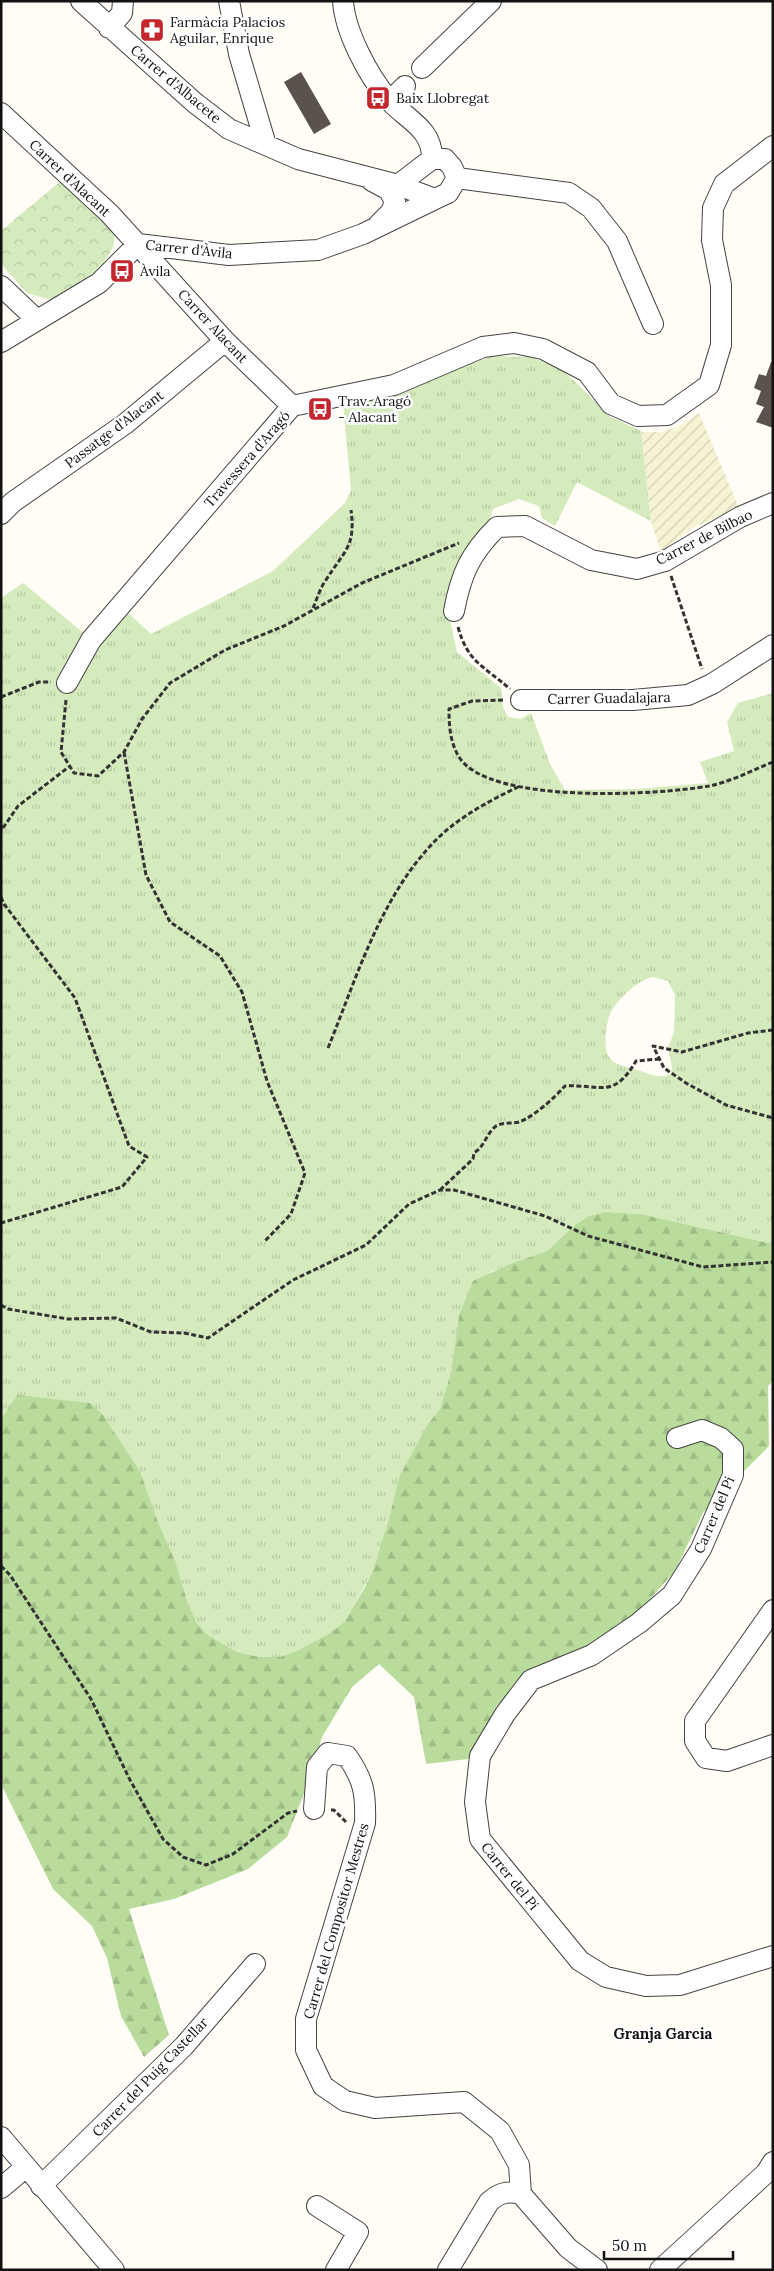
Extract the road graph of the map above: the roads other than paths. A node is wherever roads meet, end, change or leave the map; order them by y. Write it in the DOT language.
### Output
graph roads {
  1 [pos="81,1"];
  2 [pos="123,1"];
  3 [pos="230,1"];
  4 [pos="343,1"];
  5 [pos="491,1"];
  6 [pos="109,28"];
  7 [pos="422,68"];
  8 [pos="405,86"];
  9 [pos="390,101"];
  10 [pos="1,113"];
  11 [pos="266,145"];
  12 [pos="773,146"];
  13 [pos="427,163"];
  14 [pos="366,178"];
  15 [pos="457,178"];
  16 [pos="398,184"];
  17 [pos="435,199"];
  18 [pos="374,228"];
  19 [pos="138,244"];
  20 [pos="2,288"];
  21 [pos="37,320"];
  22 [pos="653,324"];
  23 [pos="225,341"];
  24 [pos="1,342"];
  25 [pos="292,406"];
  26 [pos="5,502"];
  27 [pos="773,503"];
  28 [pos="454,611"];
  29 [pos="773,645"];
  30 [pos="68,683"];
  31 [pos="521,700"];
  32 [pos="677,1438"];
  33 [pos="773,1610"];
  34 [pos="773,1744"];
  35 [pos="314,1809"];
  36 [pos="773,1956"];
  37 [pos="255,1964"];
  38 [pos="1,2137"];
  39 [pos="773,2162"];
  40 [pos="26,2167"];
  41 [pos="41,2186"];
  42 [pos="1,2188"];
  43 [pos="521,2194"];
  44 [pos="317,2206"];
  45 [pos="114,2270"];
  46 [pos="336,2270"];
  47 [pos="448,2270"];
  48 [pos="596,2270"];
  49 [pos="660,2270"];
  1 -- 6 [label="street, Carrer d'Albacete"];
  2 -- 6 [label="street"];
  3 -- 11 [label="street"];
  4 -- 9 [label="street"];
  5 -- 7 [label="street"];
  6 -- 11 [label="street, Carrer d'Albacete"];
  8 -- 9 [label="street"];
  9 -- 13 [label="street"];
  10 -- 19 [label="street, Carrer d'Alacant"];
  11 -- 14 [label="street, Carrer d'Albacete"];
  12 -- 25 [label="street, Travessera d'Aragó"];
  13 -- 14 [label="street, Carrer d'Albacete"];
  13 -- 15 [label="street"];
  13 -- 16 [label="street"];
  14 -- 16 [label="street, Carrer d'Albacete"];
  14 -- 18 [label="street, Carrer d'Àvila"];
  15 -- 17 [label="street"];
  15 -- 22 [label="street"];
  16 -- 17 [label="street, Carrer d'Albacete"];
  17 -- 18 [label="street, Carrer d'Àvila"];
  18 -- 19 [label="street, Carrer d'Àvila"];
  19 -- 21 [label="street, Carrer d'Àvila"];
  19 -- 23 [label="street, Carrer Alacant"];
  20 -- 21 [label="street"];
  21 -- 24 [label="street, Carrer d'Àvila"];
  23 -- 25 [label="street, Carrer Alacant"];
  23 -- 26 [label="street, Passatge d'Alacant"];
  25 -- 30 [label="street, Travessera d'Aragó"];
  27 -- 28 [label="street, Carrer de Bilbao"];
  29 -- 31 [label="street, Carrer Guadalajara"];
  32 -- 36 [label="street, Carrer del Pi"];
  33 -- 34 [label="street"];
  35 -- 43 [label="street, Carrer del Compositor Mestres"];
  37 -- 41 [label="street, Carrer del Puig Castellar"];
  38 -- 40 [label="street"];
  39 -- 49 [label="street"];
  40 -- 41 [label="street"];
  40 -- 42 [label="street"];
  41 -- 45 [label="street"];
  43 -- 47 [label="street"];
  43 -- 48 [label="street"];
  44 -- 46 [label="street"];
}
